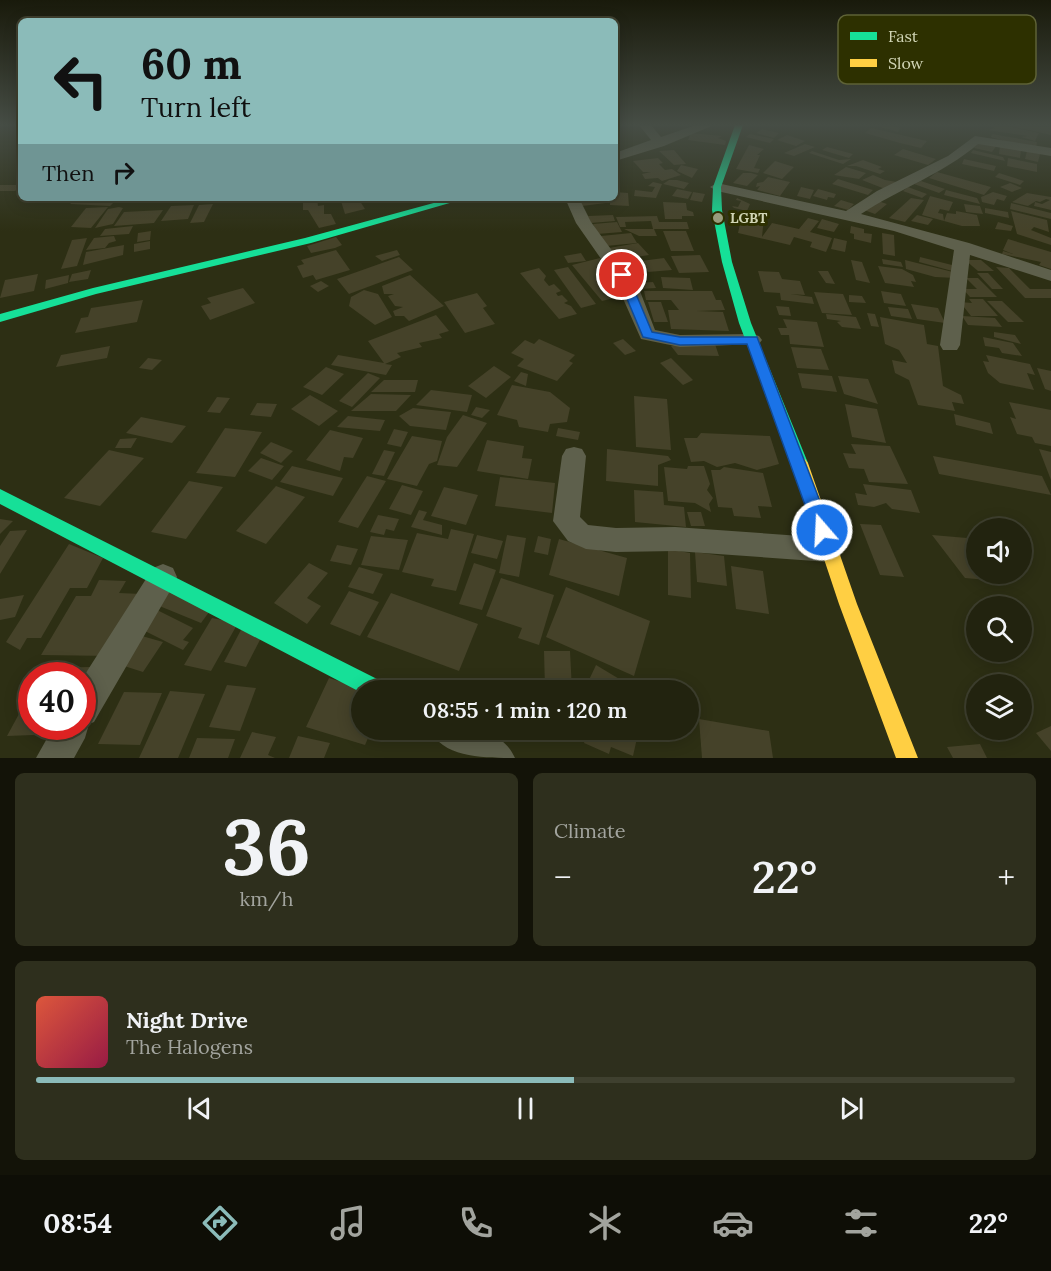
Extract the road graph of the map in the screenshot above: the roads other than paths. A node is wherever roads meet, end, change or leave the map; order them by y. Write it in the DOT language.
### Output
graph roads {
  1 [pos="726,160"];
  2 [pos="950,160"];
  3 [pos="717,187"];
  4 [pos="451,201"];
  5 [pos="573,201"];
  6 [pos="850,216"];
  7 [pos="963,246"];
  8 [pos="1051,276"];
  9 [pos="0,318"];
  10 [pos="752,340"];
  11 [pos="950,345"];
  12 [pos="574,456"];
  13 [pos="0,496"];
  14 [pos="829,550"];
  15 [pos="163,577"];
  16 [pos="359,680"];
  17 [pos="96,687"];
  18 [pos="65,740"];
  19 [pos="465,740"];
  20 [pos="54,758"];
  21 [pos="497,758"];
  22 [pos="907,758"];
  1 -- 3 [label="street"];
  2 -- 6 [label="street"];
  3 -- 6 [label="street"];
  3 -- 10 [label="street"];
  4 -- 9 [label="street"];
  5 -- 10 [label="street"];
  6 -- 7 [label="street"];
  7 -- 8 [label="street"];
  7 -- 11 [label="street"];
  10 -- 14 [label="street"];
  12 -- 14 [label="street"];
  13 -- 15 [label="street"];
  14 -- 22 [label="street"];
  15 -- 16 [label="street"];
  15 -- 17 [label="street"];
  18 -- 20 [label="street"];
  19 -- 21 [label="street"];
}
